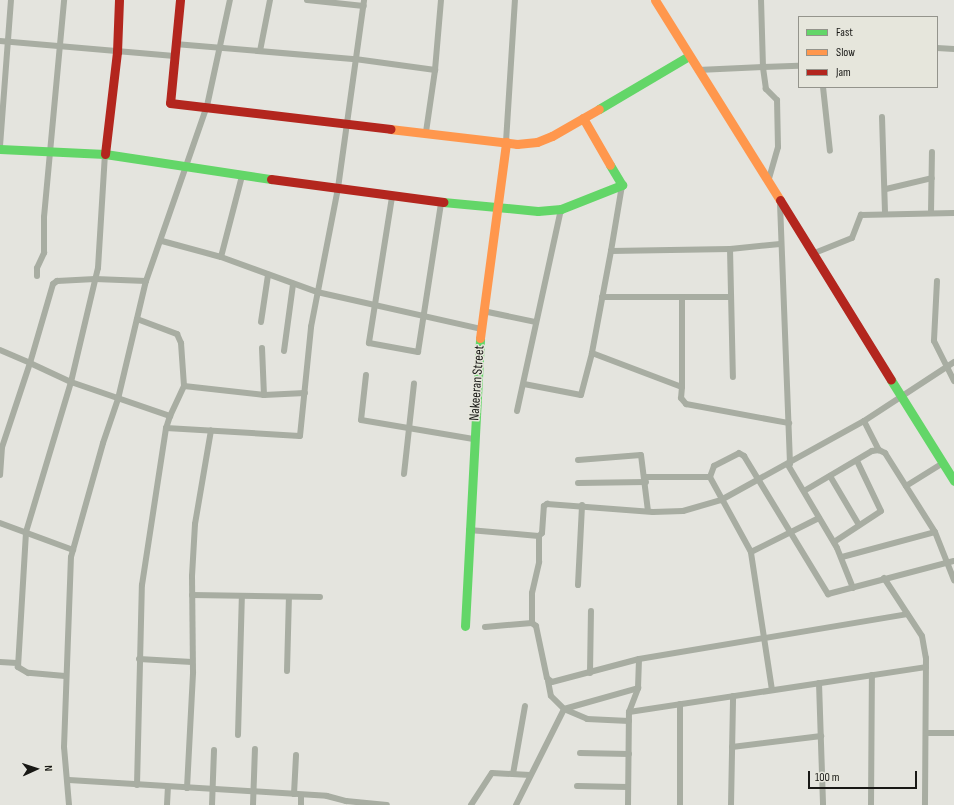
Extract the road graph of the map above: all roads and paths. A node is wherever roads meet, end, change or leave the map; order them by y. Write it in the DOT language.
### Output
graph roads {
  1 [pos="12,0"];
  2 [pos="64,0"];
  3 [pos="119,0"];
  4 [pos="180,0"];
  5 [pos="230,0"];
  6 [pos="270,0"];
  7 [pos="307,0"];
  8 [pos="441,0"];
  9 [pos="515,0"];
  10 [pos="654,0"];
  11 [pos="761,0"];
  12 [pos="364,3"];
  13 [pos="0,41"];
  14 [pos="9,41"];
  15 [pos="175,44"];
  16 [pos="58,46"];
  17 [pos="221,48"];
  18 [pos="938,48"];
  19 [pos="954,49"];
  20 [pos="260,51"];
  21 [pos="117,52"];
  22 [pos="174,56"];
  23 [pos="689,56"];
  24 [pos="355,59"];
  25 [pos="798,66"];
  26 [pos="763,67"];
  27 [pos="436,70"];
  28 [pos="698,70"];
  29 [pos="823,88"];
  30 [pos="207,106"];
  31 [pos="882,117"];
  32 [pos="583,118"];
  33 [pos="346,122"];
  34 [pos="426,132"];
  35 [pos="506,142"];
  36 [pos="0,147"];
  37 [pos="830,152"];
  38 [pos="932,152"];
  39 [pos="50,154"];
  40 [pos="105,154"];
  41 [pos="186,168"];
  42 [pos="242,176"];
  43 [pos="932,178"];
  44 [pos="768,183"];
  45 [pos="622,185"];
  46 [pos="338,188"];
  47 [pos="886,188"];
  48 [pos="392,197"];
  49 [pos="441,203"];
  50 [pos="780,203"];
  51 [pos="498,209"];
  52 [pos="561,209"];
  53 [pos="885,213"];
  54 [pos="931,213"];
  55 [pos="954,214"];
  56 [pos="162,241"];
  57 [pos="780,244"];
  58 [pos="730,249"];
  59 [pos="611,251"];
  60 [pos="812,254"];
  61 [pos="221,257"];
  62 [pos="268,275"];
  63 [pos="37,276"];
  64 [pos="95,279"];
  65 [pos="146,281"];
  66 [pos="937,281"];
  67 [pos="293,284"];
  68 [pos="317,292"];
  69 [pos="602,297"];
  70 [pos="682,297"];
  71 [pos="731,297"];
  72 [pos="374,306"];
  73 [pos="483,311"];
  74 [pos="424,317"];
  75 [pos="137,319"];
  76 [pos="261,322"];
  77 [pos="535,322"];
  78 [pos="481,329"];
  79 [pos="262,348"];
  80 [pos="0,350"];
  81 [pos="284,351"];
  82 [pos="592,353"];
  83 [pos="954,362"];
  84 [pos="30,363"];
  85 [pos="945,366"];
  86 [pos="366,375"];
  87 [pos="733,377"];
  88 [pos="954,381"];
  89 [pos="71,382"];
  90 [pos="414,384"];
  91 [pos="524,384"];
  92 [pos="184,386"];
  93 [pos="682,387"];
  94 [pos="305,393"];
  95 [pos="264,395"];
  96 [pos="902,395"];
  97 [pos="118,399"];
  98 [pos="517,411"];
  99 [pos="170,416"];
  100 [pos="864,421"];
  101 [pos="788,423"];
  102 [pos="166,428"];
  103 [pos="409,429"];
  104 [pos="211,430"];
  105 [pos="473,439"];
  106 [pos="879,450"];
  107 [pos="578,460"];
  108 [pos="857,461"];
  109 [pos="943,463"];
  110 [pos="789,465"];
  111 [pos="404,474"];
  112 [pos="0,476"];
  113 [pos="830,476"];
  114 [pos="710,477"];
  115 [pos="645,480"];
  116 [pos="758,481"];
  117 [pos="954,481"];
  118 [pos="578,483"];
  119 [pos="906,486"];
  120 [pos="804,491"];
  121 [pos="721,500"];
  122 [pos="582,505"];
  123 [pos="648,512"];
  124 [pos="819,518"];
  125 [pos="0,523"];
  126 [pos="859,525"];
  127 [pos="469,530"];
  128 [pos="26,532"];
  129 [pos="935,532"];
  130 [pos="792,534"];
  131 [pos="539,536"];
  132 [pos="834,542"];
  133 [pos="73,550"];
  134 [pos="751,552"];
  135 [pos="842,557"];
  136 [pos="951,562"];
  137 [pos="884,578"];
  138 [pos="954,580"];
  139 [pos="578,585"];
  140 [pos="853,588"];
  141 [pos="192,595"];
  142 [pos="242,596"];
  143 [pos="289,597"];
  144 [pos="320,597"];
  145 [pos="591,610"];
  146 [pos="907,614"];
  147 [pos="532,623"];
  148 [pos="466,626"];
  149 [pos="486,626"];
  150 [pos="764,639"];
  151 [pos="139,659"];
  152 [pos="639,659"];
  153 [pos="0,662"];
  154 [pos="192,662"];
  155 [pos="17,663"];
  156 [pos="926,667"];
  157 [pos="287,671"];
  158 [pos="590,673"];
  159 [pos="872,675"];
  160 [pos="65,676"];
  161 [pos="548,681"];
  162 [pos="819,683"];
  163 [pos="638,688"];
  164 [pos="772,690"];
  165 [pos="733,696"];
  166 [pos="680,704"];
  167 [pos="525,706"];
  168 [pos="564,709"];
  169 [pos="629,712"];
  170 [pos="629,721"];
  171 [pos="926,733"];
  172 [pos="954,733"];
  173 [pos="238,735"];
  174 [pos="821,736"];
  175 [pos="732,747"];
  176 [pos="255,749"];
  177 [pos="214,750"];
  178 [pos="580,753"];
  179 [pos="629,754"];
  180 [pos="296,755"];
  181 [pos="513,774"];
  182 [pos="530,776"];
  183 [pos="69,780"];
  184 [pos="137,785"];
  185 [pos="577,786"];
  186 [pos="628,786"];
  187 [pos="168,787"];
  188 [pos="187,788"];
  189 [pos="212,790"];
  190 [pos="254,792"];
  191 [pos="294,794"];
  192 [pos="301,795"];
  193 [pos="343,803"];
  194 [pos="70,805"];
  195 [pos="167,805"];
  196 [pos="212,805"];
  197 [pos="253,805"];
  198 [pos="301,805"];
  199 [pos="386,805"];
  200 [pos="471,805"];
  201 [pos="516,805"];
  202 [pos="628,805"];
  203 [pos="680,805"];
  204 [pos="731,805"];
  205 [pos="823,805"];
  206 [pos="871,805"];
  207 [pos="925,805"];
  1 -- 14 [label="street"];
  2 -- 16 [label="street"];
  3 -- 21 [label="street"];
  4 -- 15 [label="street"];
  5 -- 17 [label="street"];
  6 -- 20 [label="street"];
  7 -- 12 [label="street"];
  8 -- 27 [label="street"];
  9 -- 35 [label="street"];
  10 -- 23 [label="street"];
  11 -- 26 [label="street"];
  12 -- 24 [label="street"];
  13 -- 14 [label="street"];
  14 -- 16 [label="street"];
  14 -- 36 [label="street"];
  15 -- 17 [label="street"];
  15 -- 22 [label="street"];
  16 -- 21 [label="street"];
  16 -- 39 [label="street"];
  17 -- 20 [label="street"];
  17 -- 30 [label="street"];
  18 -- 19 [label="street"];
  20 -- 24 [label="street"];
  21 -- 22 [label="street"];
  21 -- 40 [label="street"];
  22 -- 30 [label="street"];
  23 -- 28 [label="street"];
  23 -- 32 [label="street"];
  24 -- 27 [label="street"];
  24 -- 33 [label="street"];
  25 -- 26 [label="street"];
  26 -- 28 [label="street"];
  26 -- 44 [label="street"];
  27 -- 34 [label="street"];
  28 -- 44 [label="street"];
  29 -- 37 [label="street"];
  30 -- 33 [label="street"];
  30 -- 41 [label="street"];
  31 -- 47 [label="street"];
  32 -- 35 [label="street"];
  32 -- 45 [label="street"];
  33 -- 34 [label="street"];
  33 -- 46 [label="street"];
  34 -- 35 [label="street"];
  35 -- 51 [label="street, Nakeeran Street"];
  36 -- 39 [label="street"];
  38 -- 43 [label="street"];
  39 -- 40 [label="street"];
  39 -- 63 [label="street"];
  40 -- 41 [label="street"];
  40 -- 64 [label="street"];
  41 -- 42 [label="street"];
  41 -- 56 [label="street"];
  42 -- 46 [label="street"];
  42 -- 61 [label="street"];
  43 -- 47 [label="street"];
  43 -- 54 [label="street"];
  44 -- 50 [label="street"];
  45 -- 52 [label="street"];
  45 -- 59 [label="street"];
  46 -- 48 [label="street"];
  46 -- 68 [label="street"];
  47 -- 53 [label="street"];
  48 -- 49 [label="street"];
  48 -- 72 [label="street"];
  49 -- 51 [label="street"];
  49 -- 74 [label="street"];
  50 -- 57 [label="street"];
  50 -- 60 [label="street"];
  51 -- 52 [label="street"];
  51 -- 73 [label="street, Nakeeran Street"];
  52 -- 77 [label="street"];
  53 -- 54 [label="street"];
  53 -- 60 [label="street"];
  54 -- 55 [label="street"];
  56 -- 61 [label="street"];
  56 -- 65 [label="street"];
  57 -- 58 [label="street"];
  57 -- 101 [label="street"];
  58 -- 59 [label="street"];
  58 -- 71 [label="street"];
  59 -- 69 [label="street"];
  60 -- 96 [label="street"];
  61 -- 62 [label="street"];
  62 -- 67 [label="street"];
  62 -- 76 [label="street"];
  64 -- 65 [label="street"];
  64 -- 84 [label="street"];
  64 -- 89 [label="street"];
  65 -- 75 [label="street"];
  66 -- 85 [label="street"];
  67 -- 68 [label="street"];
  67 -- 81 [label="street"];
  68 -- 72 [label="street"];
  68 -- 94 [label="street"];
  69 -- 70 [label="street"];
  69 -- 82 [label="street"];
  70 -- 71 [label="street"];
  70 -- 93 [label="street"];
  71 -- 87 [label="street"];
  72 -- 74 [label="street"];
  72 -- 74 [label="street"];
  73 -- 77 [label="street"];
  73 -- 78 [label="street, Nakeeran Street"];
  74 -- 78 [label="street"];
  75 -- 92 [label="street"];
  75 -- 97 [label="street"];
  77 -- 91 [label="street"];
  78 -- 105 [label="street, Nakeeran Street"];
  79 -- 95 [label="street"];
  80 -- 84 [label="street"];
  82 -- 91 [label="street"];
  82 -- 93 [label="street"];
  83 -- 85 [label="street"];
  84 -- 89 [label="street"];
  84 -- 112 [label="street"];
  85 -- 88 [label="street"];
  85 -- 96 [label="street"];
  86 -- 103 [label="street"];
  89 -- 97 [label="street"];
  89 -- 128 [label="street"];
  90 -- 103 [label="street"];
  91 -- 98 [label="street"];
  92 -- 95 [label="street"];
  92 -- 99 [label="street"];
  93 -- 101 [label="street"];
  94 -- 95 [label="street"];
  94 -- 104 [label="street"];
  96 -- 100 [label="street"];
  96 -- 109 [label="street"];
  97 -- 99 [label="street"];
  97 -- 133 [label="street"];
  99 -- 102 [label="street"];
  100 -- 106 [label="street"];
  100 -- 110 [label="street"];
  101 -- 110 [label="street"];
  102 -- 104 [label="street"];
  102 -- 151 [label="street"];
  103 -- 105 [label="street"];
  103 -- 111 [label="street"];
  104 -- 141 [label="street"];
  105 -- 127 [label="street, Nakeeran Street"];
  106 -- 108 [label="street"];
  106 -- 119 [label="street"];
  107 -- 115 [label="street"];
  108 -- 113 [label="street"];
  108 -- 126 [label="street"];
  109 -- 117 [label="street"];
  109 -- 119 [label="street"];
  110 -- 116 [label="street"];
  110 -- 120 [label="street"];
  113 -- 120 [label="street"];
  113 -- 126 [label="street"];
  114 -- 115 [label="street"];
  114 -- 116 [label="street"];
  114 -- 121 [label="street"];
  115 -- 118 [label="street"];
  115 -- 123 [label="street"];
  116 -- 121 [label="street"];
  116 -- 130 [label="street"];
  119 -- 129 [label="street"];
  120 -- 124 [label="street"];
  121 -- 123 [label="street"];
  121 -- 134 [label="street"];
  122 -- 123 [label="street"];
  122 -- 131 [label="street"];
  122 -- 139 [label="street"];
  124 -- 130 [label="street"];
  124 -- 132 [label="street"];
  125 -- 128 [label="street"];
  126 -- 132 [label="street"];
  127 -- 131 [label="street"];
  127 -- 148 [label="street, Nakeeran Street"];
  128 -- 133 [label="street"];
  128 -- 155 [label="street"];
  129 -- 135 [label="street"];
  129 -- 136 [label="street"];
  130 -- 134 [label="street"];
  130 -- 140 [label="street"];
  131 -- 147 [label="street"];
  132 -- 135 [label="street"];
  133 -- 160 [label="street"];
  134 -- 150 [label="street"];
  135 -- 140 [label="street"];
  136 -- 137 [label="street"];
  136 -- 138 [label="street"];
  137 -- 140 [label="street"];
  137 -- 146 [label="street"];
  141 -- 142 [label="street"];
  141 -- 154 [label="street"];
  142 -- 143 [label="street"];
  142 -- 173 [label="street"];
  143 -- 144 [label="street"];
  143 -- 157 [label="street"];
  145 -- 158 [label="street"];
  146 -- 150 [label="street"];
  146 -- 156 [label="street"];
  147 -- 149 [label="street"];
  147 -- 161 [label="street"];
  150 -- 152 [label="street"];
  150 -- 164 [label="street"];
  151 -- 154 [label="street"];
  151 -- 184 [label="street"];
  152 -- 158 [label="street"];
  152 -- 163 [label="street"];
  153 -- 155 [label="street"];
  154 -- 188 [label="street"];
  155 -- 160 [label="street"];
  156 -- 159 [label="street"];
  156 -- 171 [label="street"];
  158 -- 161 [label="street"];
  159 -- 162 [label="street"];
  159 -- 206 [label="street"];
  160 -- 183 [label="street"];
  161 -- 168 [label="street"];
  162 -- 164 [label="street"];
  162 -- 174 [label="street"];
  163 -- 168 [label="street"];
  163 -- 169 [label="street"];
  164 -- 165 [label="street"];
  165 -- 166 [label="street"];
  165 -- 175 [label="street"];
  166 -- 169 [label="street"];
  166 -- 203 [label="street"];
  167 -- 181 [label="street"];
  168 -- 170 [label="street"];
  168 -- 182 [label="street"];
  169 -- 170 [label="street"];
  170 -- 179 [label="street"];
  171 -- 172 [label="street"];
  171 -- 207 [label="street"];
  174 -- 175 [label="street"];
  174 -- 205 [label="street"];
  175 -- 204 [label="street"];
  176 -- 190 [label="street"];
  177 -- 189 [label="street"];
  178 -- 179 [label="street"];
  179 -- 186 [label="street"];
  180 -- 191 [label="street"];
  181 -- 182 [label="street"];
  181 -- 200 [label="street"];
  182 -- 201 [label="street"];
  183 -- 184 [label="street"];
  183 -- 194 [label="street"];
  184 -- 187 [label="street"];
  185 -- 186 [label="street"];
  186 -- 202 [label="street"];
  187 -- 188 [label="street"];
  187 -- 195 [label="street"];
  188 -- 189 [label="street"];
  189 -- 190 [label="street"];
  189 -- 196 [label="street"];
  190 -- 191 [label="street"];
  190 -- 197 [label="street"];
  191 -- 192 [label="street"];
  192 -- 193 [label="street"];
  192 -- 198 [label="street"];
  193 -- 199 [label="street"];
}
